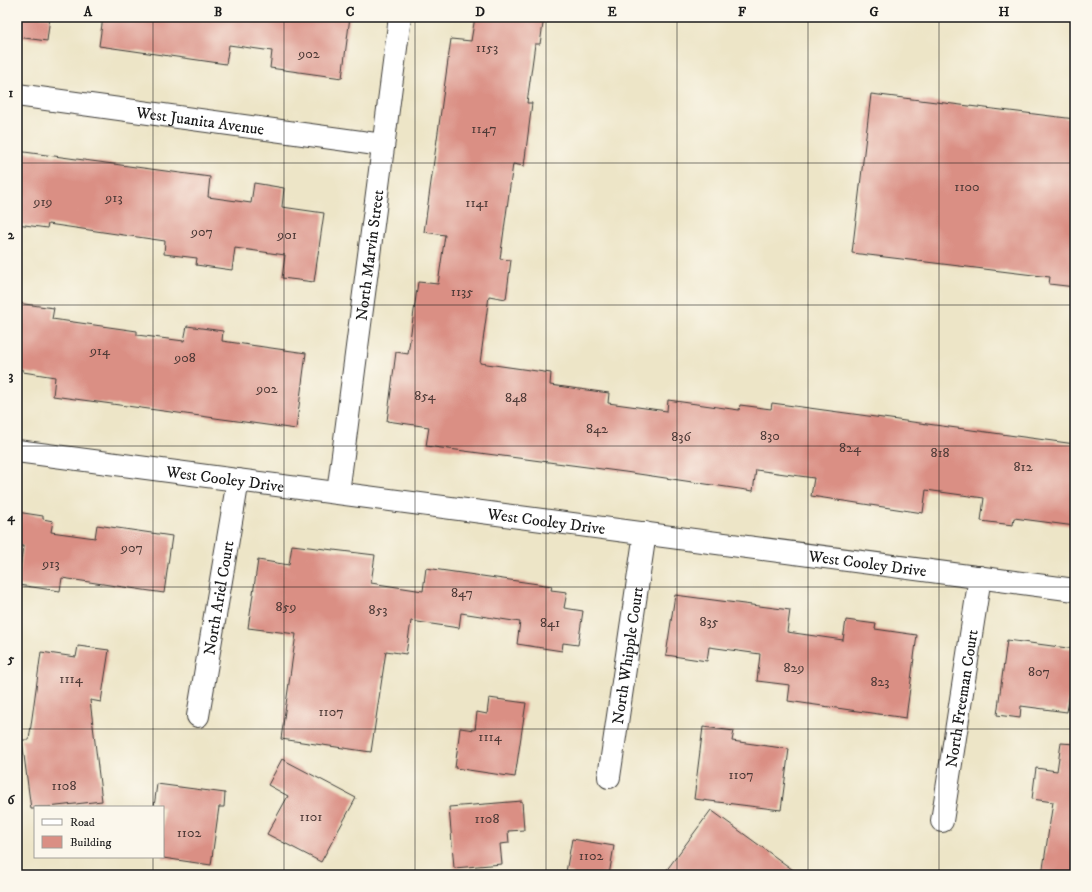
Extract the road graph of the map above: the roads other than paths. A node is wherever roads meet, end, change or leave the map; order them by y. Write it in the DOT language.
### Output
graph roads {
  1 [pos="400,17"];
  2 [pos="17,95"];
  3 [pos="383,145"];
  4 [pos="17,451"];
  5 [pos="238,480"];
  6 [pos="338,493"];
  7 [pos="645,533"];
  8 [pos="980,577"];
  9 [pos="1075,590"];
  10 [pos="198,716"];
  11 [pos="609,777"];
  12 [pos="942,821"];
  1 -- 3 [label="street, North Marvin Street"];
  2 -- 3 [label="street, West Juanita Avenue"];
  3 -- 6 [label="street, North Marvin Street"];
  4 -- 5 [label="street, West Cooley Drive"];
  5 -- 6 [label="street, West Cooley Drive"];
  5 -- 10 [label="street, North Ariel Court"];
  6 -- 7 [label="street, West Cooley Drive"];
  7 -- 8 [label="street, West Cooley Drive"];
  7 -- 11 [label="street, North Whipple Court"];
  8 -- 9 [label="street, West Cooley Drive"];
  8 -- 12 [label="street, North Freeman Court"];
}
